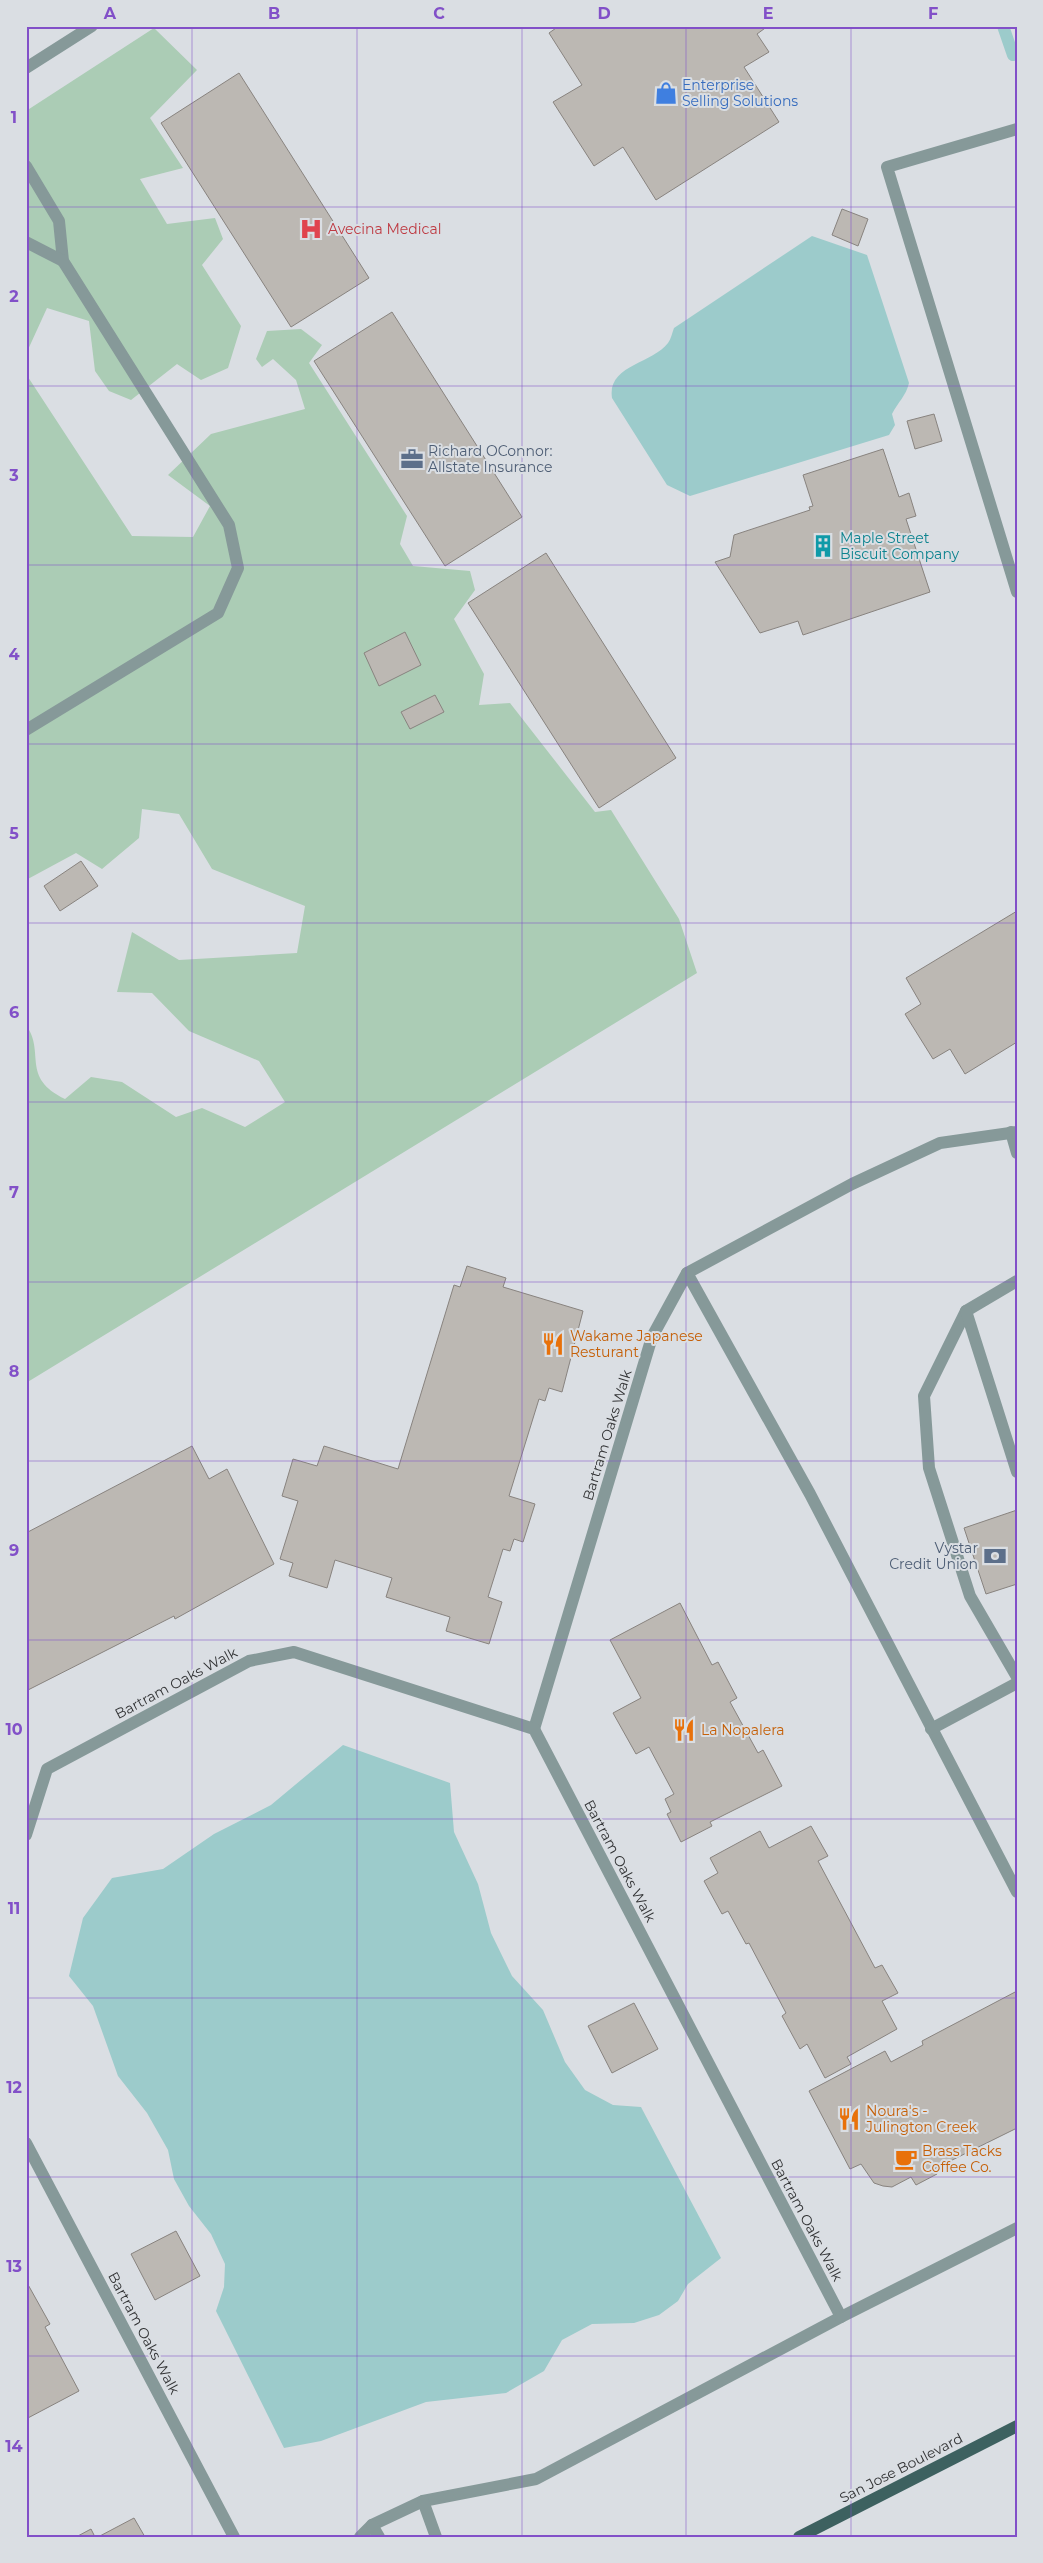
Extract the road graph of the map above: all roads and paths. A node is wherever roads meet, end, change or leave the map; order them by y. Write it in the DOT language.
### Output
graph roads {
  1 [pos="92,26"];
  2 [pos="26,68"];
  3 [pos="1017,128"];
  4 [pos="26,166"];
  5 [pos="26,242"];
  6 [pos="63,262"];
  7 [pos="1017,592"];
  8 [pos="26,730"];
  9 [pos="1014,1132"];
  10 [pos="1017,1153"];
  11 [pos="686,1273"];
  12 [pos="1017,1281"];
  13 [pos="966,1311"];
  14 [pos="1017,1472"];
  15 [pos="1017,1677"];
  16 [pos="1017,1683"];
  17 [pos="534,1729"];
  18 [pos="930,1729"];
  19 [pos="26,1792"];
  20 [pos="36,1803"];
  21 [pos="26,1835"];
  22 [pos="1017,1892"];
  23 [pos="26,2143"];
  24 [pos="1017,2228"];
  25 [pos="841,2318"];
  26 [pos="1017,2426"];
  27 [pos="424,2501"];
  28 [pos="372,2525"];
  29 [pos="234,2537"];
  30 [pos="360,2537"];
  31 [pos="379,2537"];
  32 [pos="436,2537"];
  33 [pos="799,2537"];
  1 -- 2 [label="street"];
  3 -- 7 [label="street"];
  4 -- 6 [label="street"];
  5 -- 6 [label="street"];
  6 -- 8 [label="street"];
  9 -- 10 [label="street"];
  9 -- 11 [label="street"];
  11 -- 17 [label="street, Bartram Oaks Walk"];
  11 -- 18 [label="street"];
  12 -- 13 [label="street"];
  13 -- 14 [label="street"];
  13 -- 15 [label="street"];
  16 -- 18 [label="street"];
  17 -- 20 [label="street, Bartram Oaks Walk"];
  17 -- 25 [label="street, Bartram Oaks Walk"];
  18 -- 22 [label="street"];
  19 -- 20 [label="street"];
  20 -- 21 [label="street, Bartram Oaks Walk"];
  23 -- 29 [label="street, Bartram Oaks Walk"];
  24 -- 25 [label="street"];
  25 -- 27 [label="street"];
  26 -- 33 [label="main road, San Jose Boulevard"];
  27 -- 28 [label="street"];
  27 -- 32 [label="street"];
  28 -- 30 [label="street"];
  28 -- 31 [label="street"];
}
